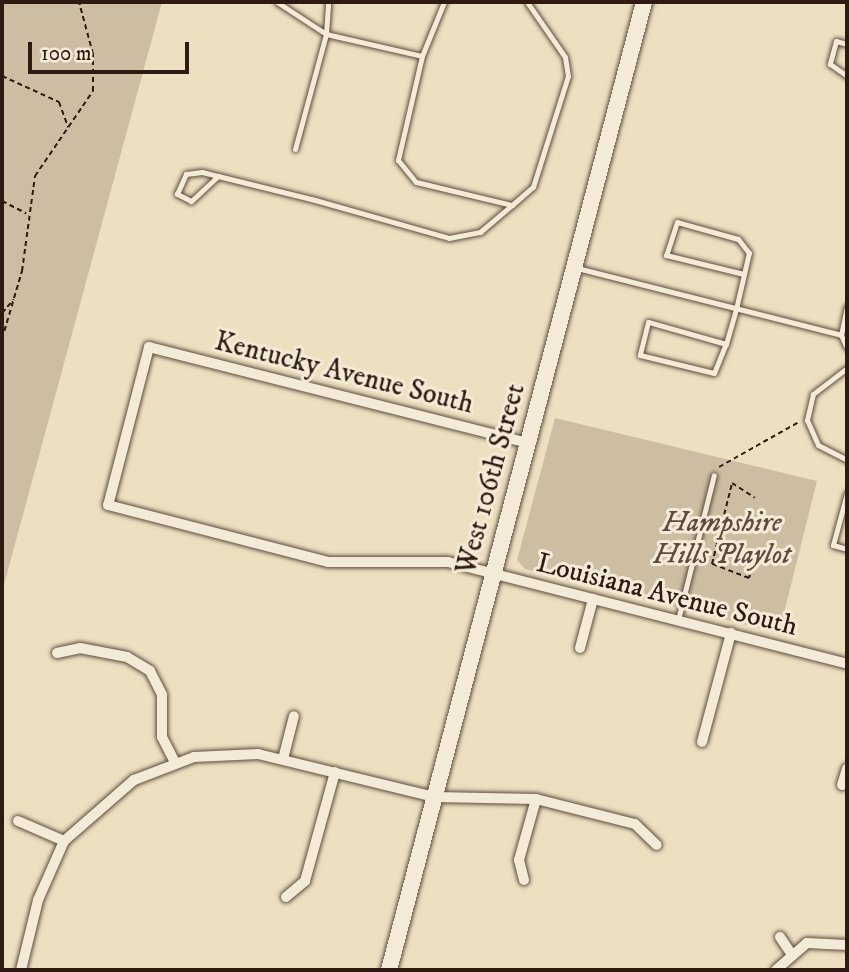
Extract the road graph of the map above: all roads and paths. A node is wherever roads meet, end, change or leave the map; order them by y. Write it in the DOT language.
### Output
graph roads {
  1 [pos="79,2"];
  2 [pos="277,2"];
  3 [pos="328,2"];
  4 [pos="444,2"];
  5 [pos="527,2"];
  6 [pos="644,2"];
  7 [pos="326,34"];
  8 [pos="847,44"];
  9 [pos="422,56"];
  10 [pos="2,76"];
  11 [pos="847,76"];
  12 [pos="69,128"];
  13 [pos="295,149"];
  14 [pos="218,176"];
  15 [pos="2,201"];
  16 [pos="512,205"];
  17 [pos="27,214"];
  18 [pos="574,267"];
  19 [pos="744,274"];
  20 [pos="15,298"];
  21 [pos="847,307"];
  22 [pos="736,309"];
  23 [pos="2,313"];
  24 [pos="841,335"];
  25 [pos="2,339"];
  26 [pos="726,344"];
  27 [pos="847,348"];
  28 [pos="847,368"];
  29 [pos="807,419"];
  30 [pos="528,443"];
  31 [pos="847,460"];
  32 [pos="714,475"];
  33 [pos="732,483"];
  34 [pos="847,493"];
  35 [pos="755,498"];
  36 [pos="108,505"];
  37 [pos="847,549"];
  38 [pos="752,567"];
  39 [pos="493,574"];
  40 [pos="593,599"];
  41 [pos="678,620"];
  42 [pos="731,634"];
  43 [pos="580,648"];
  44 [pos="58,653"];
  45 [pos="847,664"];
  46 [pos="294,716"];
  47 [pos="702,742"];
  48 [pos="284,759"];
  49 [pos="175,763"];
  50 [pos="847,769"];
  51 [pos="335,772"];
  52 [pos="842,785"];
  53 [pos="434,797"];
  54 [pos="536,799"];
  55 [pos="18,821"];
  56 [pos="64,841"];
  57 [pos="657,845"];
  58 [pos="524,880"];
  59 [pos="286,897"];
  60 [pos="780,937"];
  61 [pos="847,944"];
  62 [pos="790,952"];
  63 [pos="21,970"];
  64 [pos="388,970"];
  65 [pos="776,970"];
  1 -- 12 [label="path"];
  2 -- 7 [label="lane"];
  3 -- 7 [label="lane"];
  4 -- 9 [label="lane"];
  5 -- 16 [label="lane"];
  6 -- 18 [label="street, West 106th Street"];
  7 -- 9 [label="lane"];
  7 -- 13 [label="lane"];
  8 -- 11 [label="lane"];
  9 -- 16 [label="lane"];
  10 -- 12 [label="path"];
  12 -- 17 [label="path"];
  14 -- 14 [label="lane"];
  14 -- 16 [label="lane"];
  15 -- 17 [label="path"];
  17 -- 20 [label="path"];
  18 -- 22 [label="lane"];
  18 -- 30 [label="street, West 106th Street"];
  19 -- 19 [label="lane"];
  19 -- 22 [label="lane"];
  20 -- 23 [label="path"];
  20 -- 25 [label="path"];
  21 -- 24 [label="lane"];
  22 -- 24 [label="lane"];
  22 -- 26 [label="lane"];
  24 -- 27 [label="lane"];
  26 -- 26 [label="lane"];
  28 -- 29 [label="lane"];
  29 -- 31 [label="lane"];
  29 -- 32 [label="path"];
  30 -- 36 [label="street, Kentucky Avenue South"];
  30 -- 39 [label="street, West 106th Street"];
  32 -- 33 [label="path"];
  32 -- 41 [label="lane"];
  33 -- 35 [label="path"];
  33 -- 38 [label="path"];
  34 -- 37 [label="lane"];
  36 -- 39 [label="street, Louisiana Avenue South"];
  39 -- 40 [label="street, Louisiana Avenue South"];
  39 -- 53 [label="street, West 106th Street"];
  40 -- 41 [label="street, Louisiana Avenue South"];
  40 -- 43 [label="street"];
  41 -- 42 [label="street, Louisiana Avenue South"];
  42 -- 45 [label="street, Louisiana Avenue South"];
  42 -- 47 [label="street"];
  44 -- 49 [label="street"];
  46 -- 48 [label="street"];
  48 -- 49 [label="street"];
  48 -- 51 [label="street"];
  49 -- 56 [label="street"];
  50 -- 52 [label="street"];
  51 -- 53 [label="street"];
  51 -- 59 [label="street"];
  53 -- 54 [label="street"];
  53 -- 64 [label="street, West 106th Street"];
  54 -- 57 [label="street"];
  54 -- 58 [label="street"];
  55 -- 56 [label="street"];
  56 -- 63 [label="street"];
  60 -- 62 [label="street"];
  61 -- 62 [label="street"];
  62 -- 65 [label="street"];
}
